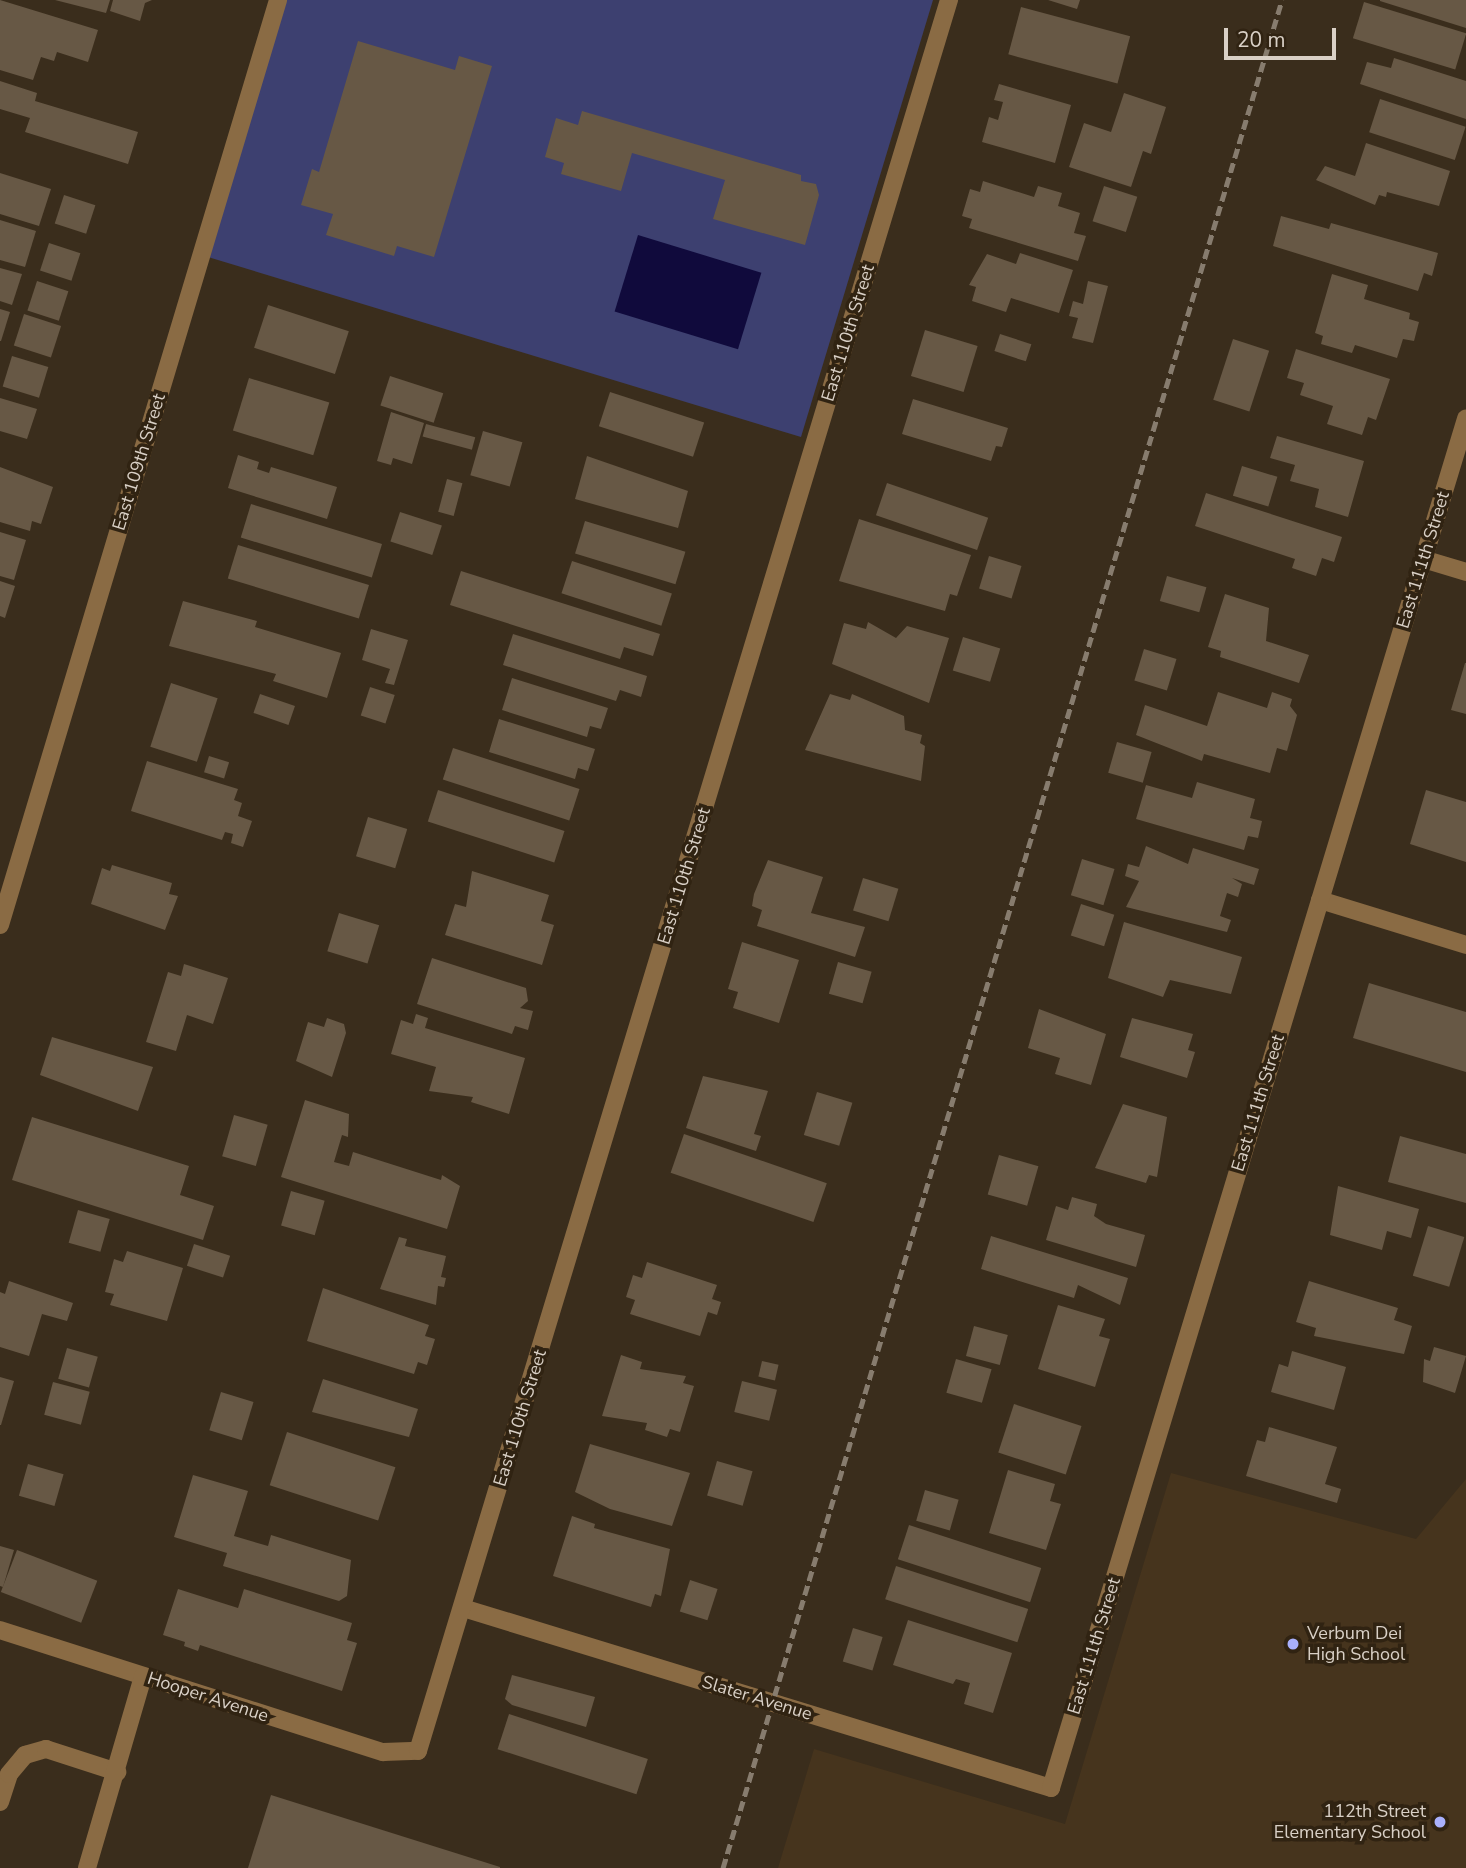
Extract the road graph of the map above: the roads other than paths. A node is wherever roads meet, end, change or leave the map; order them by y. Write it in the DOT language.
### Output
graph roads {
  1 [pos="278,0"];
  2 [pos="949,0"];
  3 [pos="1466,419"];
  4 [pos="1423,559"];
  5 [pos="1466,572"];
  6 [pos="1320,901"];
  7 [pos="0,925"];
  8 [pos="1466,945"];
  9 [pos="463,1608"];
  10 [pos="0,1630"];
  11 [pos="143,1676"];
  12 [pos="418,1751"];
  13 [pos="117,1772"];
  14 [pos="1051,1788"];
  15 [pos="0,1802"];
  16 [pos="87,1868"];
  1 -- 7 [label="street, East 109th Street"];
  2 -- 9 [label="street, East 110th Street"];
  3 -- 4 [label="street, East 111th Street"];
  4 -- 5 [label="street"];
  4 -- 6 [label="street, East 111th Street"];
  6 -- 8 [label="street"];
  6 -- 14 [label="street, East 111th Street"];
  9 -- 12 [label="street, East 110th Street"];
  9 -- 14 [label="street, Slater Avenue"];
  10 -- 11 [label="street, Hooper Avenue"];
  11 -- 12 [label="street, Hooper Avenue"];
  11 -- 13 [label="street"];
  13 -- 15 [label="street"];
  13 -- 16 [label="street"];
}
